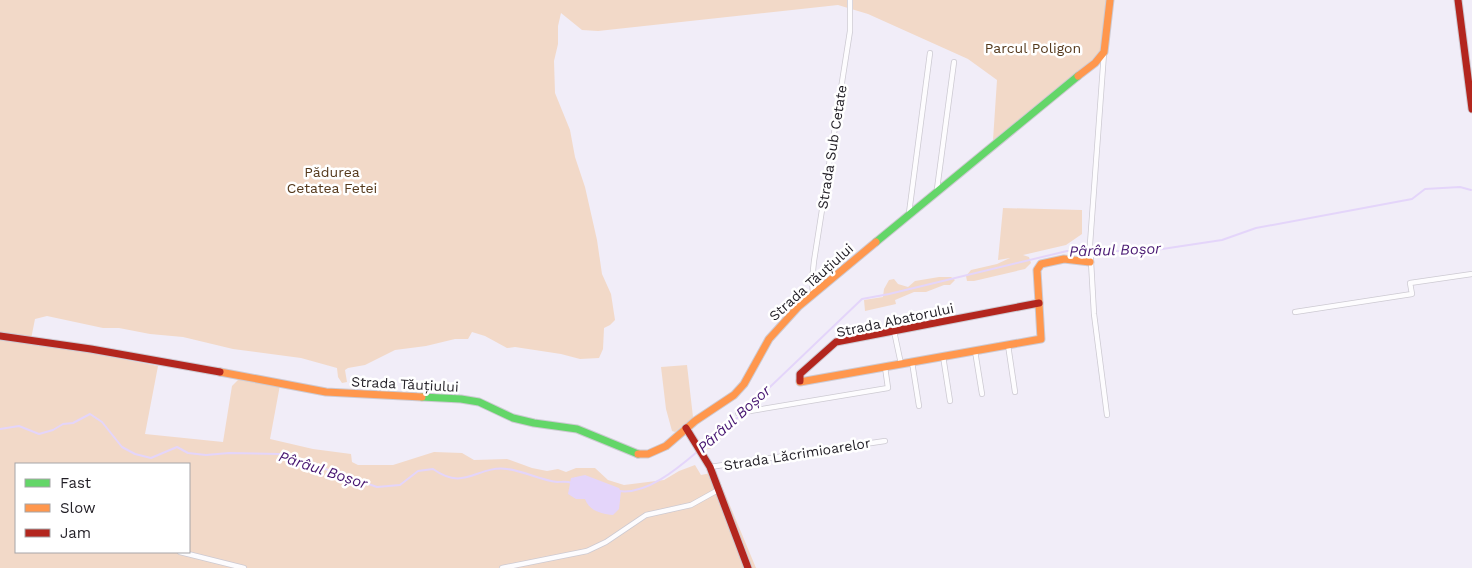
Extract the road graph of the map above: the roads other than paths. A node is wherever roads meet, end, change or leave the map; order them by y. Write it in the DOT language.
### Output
graph roads {
  1 [pos="850,0"];
  2 [pos="1110,0"];
  3 [pos="1458,0"];
  4 [pos="1104,52"];
  5 [pos="930,53"];
  6 [pos="954,62"];
  7 [pos="1472,109"];
  8 [pos="937,191"];
  9 [pos="908,216"];
  10 [pos="1090,259"];
  11 [pos="1472,274"];
  12 [pos="812,294"];
  13 [pos="1038,304"];
  14 [pos="1295,312"];
  15 [pos="894,331"];
  16 [pos="0,336"];
  17 [pos="1008,345"];
  18 [pos="976,351"];
  19 [pos="943,356"];
  20 [pos="912,362"];
  21 [pos="901,364"];
  22 [pos="885,367"];
  23 [pos="1015,392"];
  24 [pos="982,394"];
  25 [pos="950,401"];
  26 [pos="919,406"];
  27 [pos="738,413"];
  28 [pos="1107,415"];
  29 [pos="689,429"];
  30 [pos="885,441"];
  31 [pos="710,467"];
  32 [pos="718,490"];
  33 [pos="184,553"];
  34 [pos="244,568"];
  35 [pos="502,568"];
  36 [pos="748,568"];
  1 -- 12 [label="street, Strada Sub Cetate"];
  2 -- 4 [label="main road"];
  3 -- 7 [label="main road"];
  4 -- 8 [label="main road, Strada Tăuțiului"];
  4 -- 10 [label="street"];
  5 -- 9 [label="street"];
  6 -- 8 [label="street"];
  8 -- 9 [label="main road, Strada Tăuțiului"];
  9 -- 12 [label="main road, Strada Tăuțiului"];
  10 -- 13 [label="main road, Strada Abatorului"];
  10 -- 28 [label="street"];
  11 -- 14 [label="street"];
  12 -- 29 [label="main road, Strada Tăuțiului"];
  13 -- 15 [label="main road, Strada Abatorului"];
  13 -- 17 [label="main road, Strada Abatorului"];
  15 -- 21 [label="street"];
  15 -- 22 [label="main road, Strada Abatorului"];
  16 -- 29 [label="main road, Strada Tăuțiului"];
  17 -- 18 [label="main road, Strada Abatorului"];
  17 -- 23 [label="street"];
  18 -- 19 [label="main road, Strada Abatorului"];
  18 -- 24 [label="street"];
  19 -- 20 [label="main road, Strada Abatorului"];
  19 -- 25 [label="street"];
  20 -- 21 [label="main road, Strada Abatorului"];
  20 -- 26 [label="street"];
  21 -- 22 [label="main road, Strada Abatorului"];
  22 -- 27 [label="street"];
  29 -- 31 [label="main road"];
  30 -- 31 [label="street, Strada Lăcrimioarelor"];
  31 -- 32 [label="main road"];
  32 -- 35 [label="street"];
  32 -- 36 [label="main road"];
  33 -- 34 [label="street"];
}
